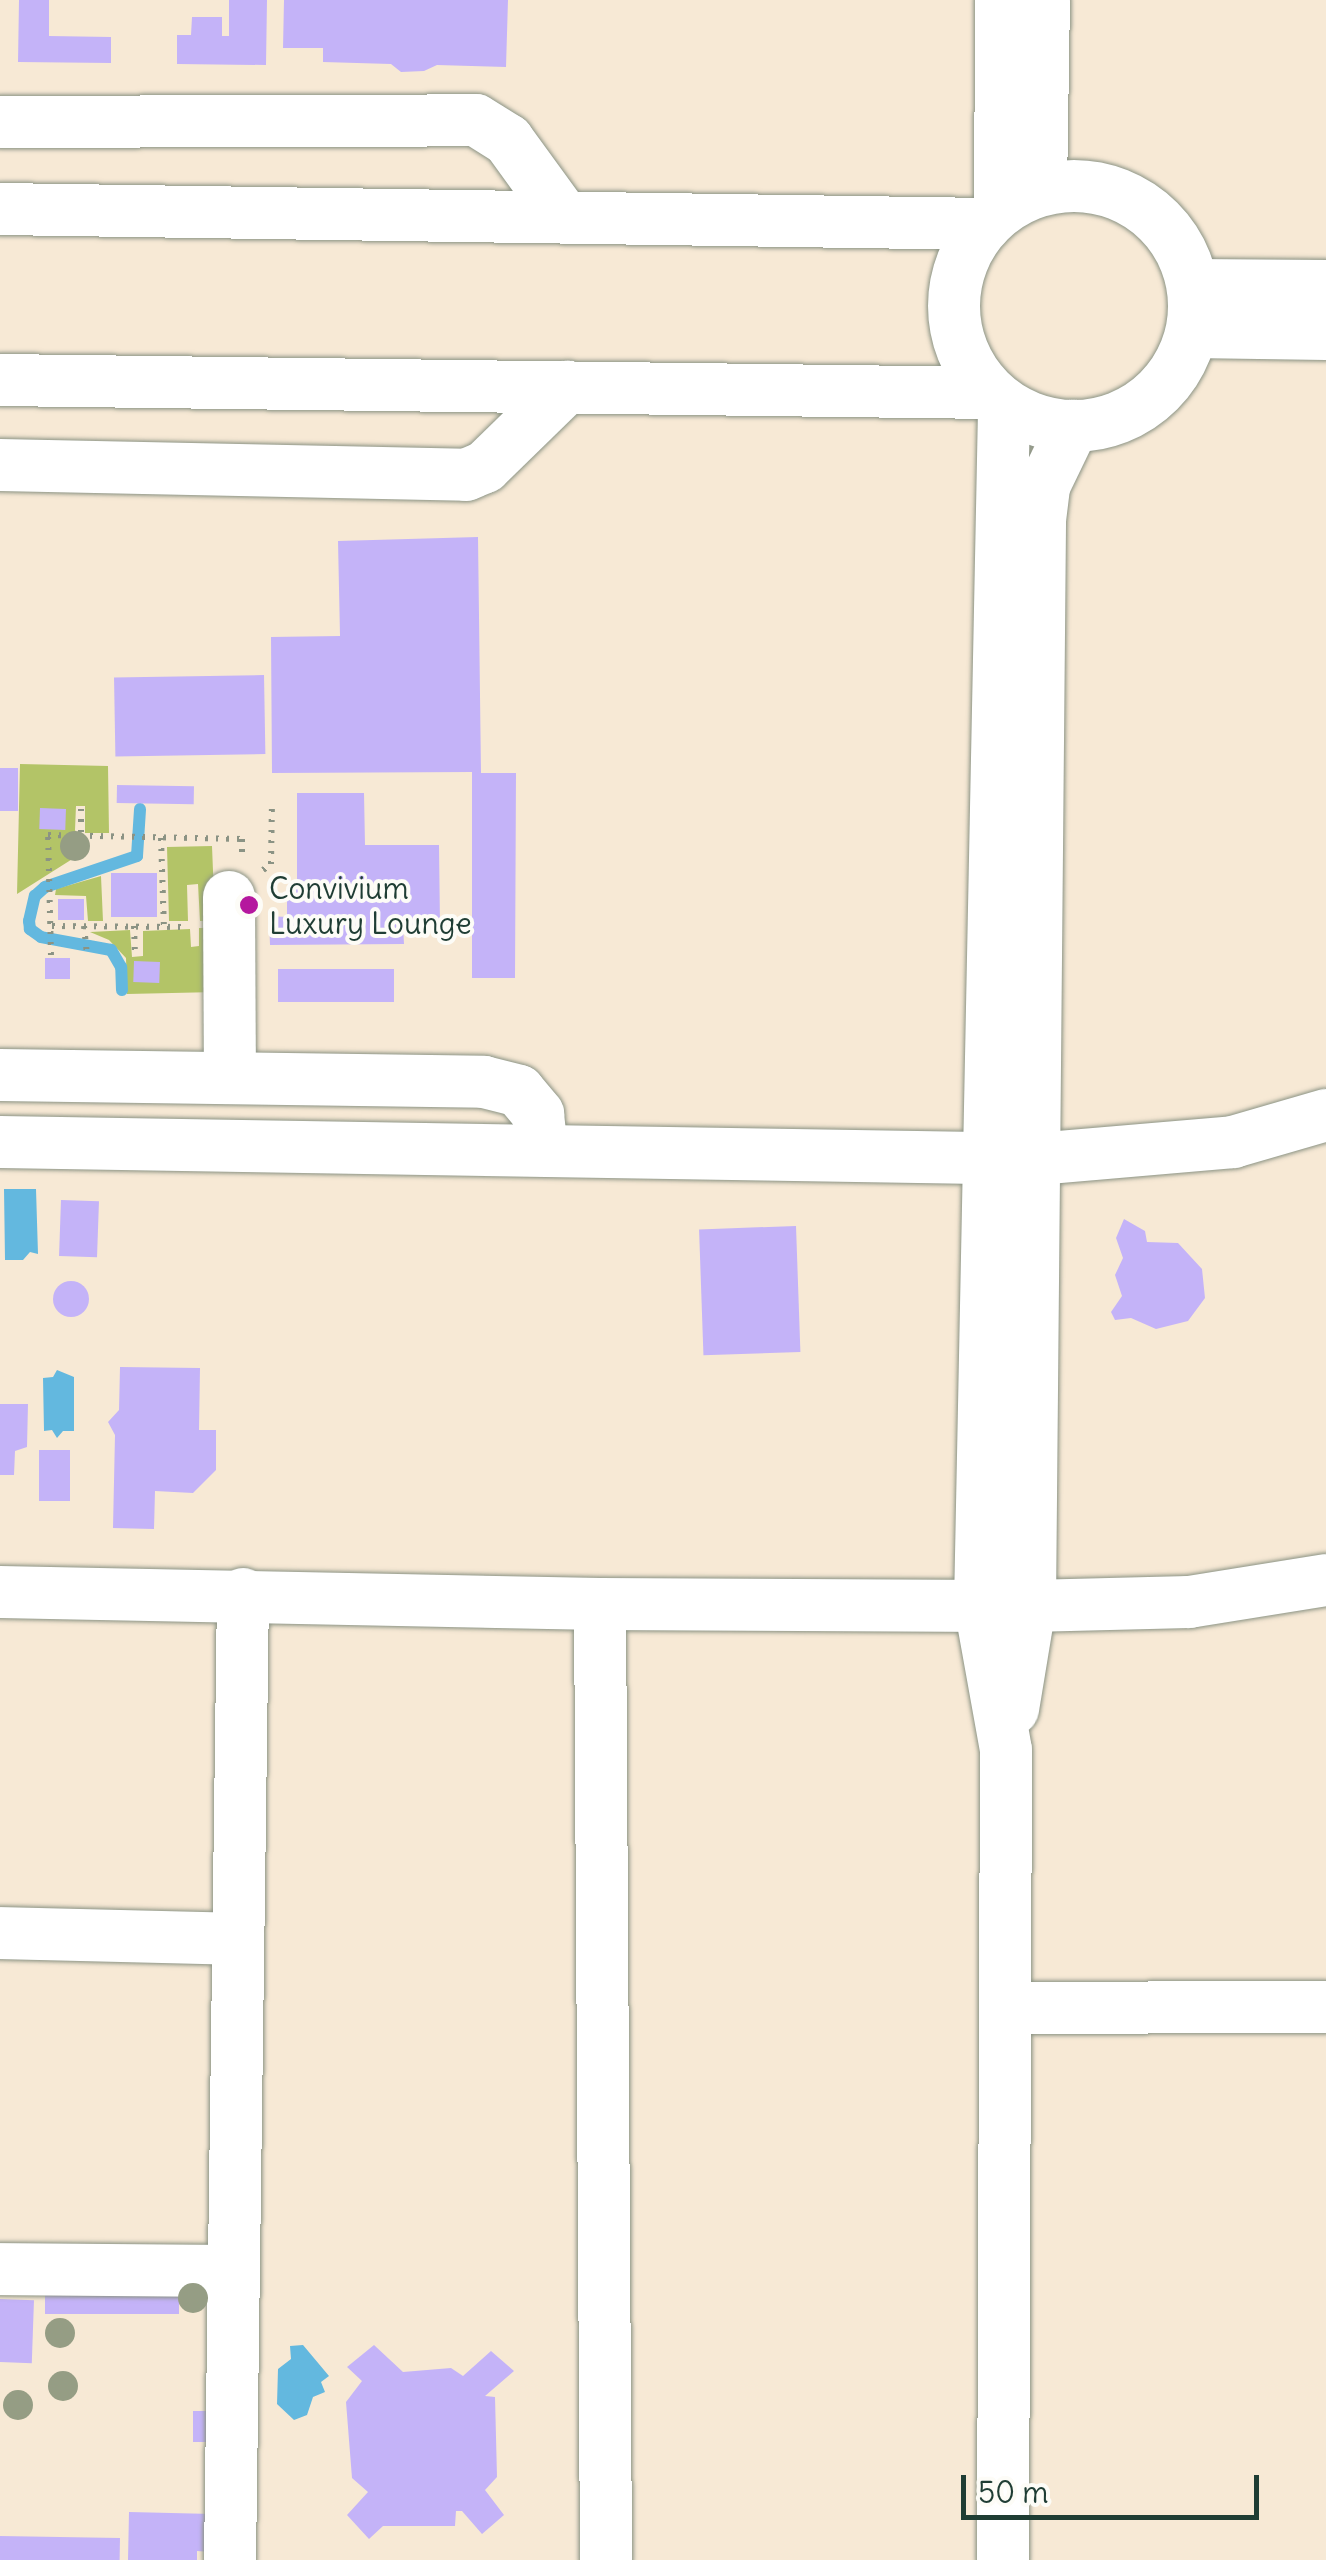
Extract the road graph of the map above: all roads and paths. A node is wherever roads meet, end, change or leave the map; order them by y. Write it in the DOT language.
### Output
graph roads {
  1 [pos="1001,0"];
  2 [pos="1044,0"];
  3 [pos="0,122"];
  4 [pos="1009,208"];
  5 [pos="0,209"];
  6 [pos="564,217"];
  7 [pos="1326,286"];
  8 [pos="1193,309"];
  9 [pos="1326,334"];
  10 [pos="0,380"];
  11 [pos="567,387"];
  12 [pos="997,399"];
  13 [pos="1073,426"];
  14 [pos="0,465"];
  15 [pos="272,802"];
  16 [pos="80,809"];
  17 [pos="82,836"];
  18 [pos="161,838"];
  19 [pos="242,839"];
  20 [pos="239,900"];
  21 [pos="134,926"];
  22 [pos="164,927"];
  23 [pos="51,928"];
  24 [pos="85,930"];
  25 [pos="86,950"];
  26 [pos="52,952"];
  27 [pos="135,956"];
  28 [pos="0,1075"];
  29 [pos="230,1078"];
  30 [pos="1326,1115"];
  31 [pos="0,1142"];
  32 [pos="542,1150"];
  33 [pos="1012,1159"];
  34 [pos="1326,1580"];
  35 [pos="0,1592"];
  36 [pos="242,1594"];
  37 [pos="600,1604"];
  38 [pos="1005,1606"];
  39 [pos="0,1934"];
  40 [pos="238,1939"];
  41 [pos="1326,2007"];
  42 [pos="1007,2008"];
  43 [pos="0,2269"];
  44 [pos="234,2271"];
  45 [pos="230,2560"];
  46 [pos="606,2560"];
  47 [pos="1003,2560"];
  1 -- 4 [label="street"];
  2 -- 4 [label="street"];
  3 -- 6 [label="street"];
  4 -- 6 [label="street"];
  4 -- 8 [label="street"];
  4 -- 12 [label="street"];
  5 -- 6 [label="street"];
  7 -- 8 [label="street"];
  8 -- 9 [label="street"];
  8 -- 13 [label="street"];
  10 -- 11 [label="street"];
  11 -- 12 [label="street"];
  11 -- 14 [label="street"];
  12 -- 13 [label="street"];
  12 -- 33 [label="street"];
  13 -- 33 [label="street"];
  15 -- 20 [label="path"];
  16 -- 17 [label="path"];
  17 -- 18 [label="path"];
  17 -- 23 [label="path"];
  18 -- 19 [label="path"];
  18 -- 22 [label="path"];
  20 -- 22 [label="path"];
  20 -- 29 [label="street"];
  21 -- 22 [label="path"];
  21 -- 24 [label="path"];
  21 -- 27 [label="path"];
  23 -- 24 [label="path"];
  23 -- 26 [label="path"];
  24 -- 25 [label="path"];
  28 -- 29 [label="street"];
  29 -- 32 [label="street"];
  30 -- 33 [label="street"];
  31 -- 32 [label="street"];
  32 -- 33 [label="street"];
  33 -- 38 [label="street"];
  34 -- 38 [label="street"];
  35 -- 36 [label="street"];
  36 -- 37 [label="street"];
  36 -- 40 [label="street"];
  37 -- 38 [label="street"];
  37 -- 46 [label="street"];
  38 -- 42 [label="street"];
  39 -- 40 [label="street"];
  40 -- 44 [label="street"];
  41 -- 42 [label="street"];
  42 -- 47 [label="street"];
  43 -- 44 [label="street"];
  44 -- 45 [label="street"];
}
